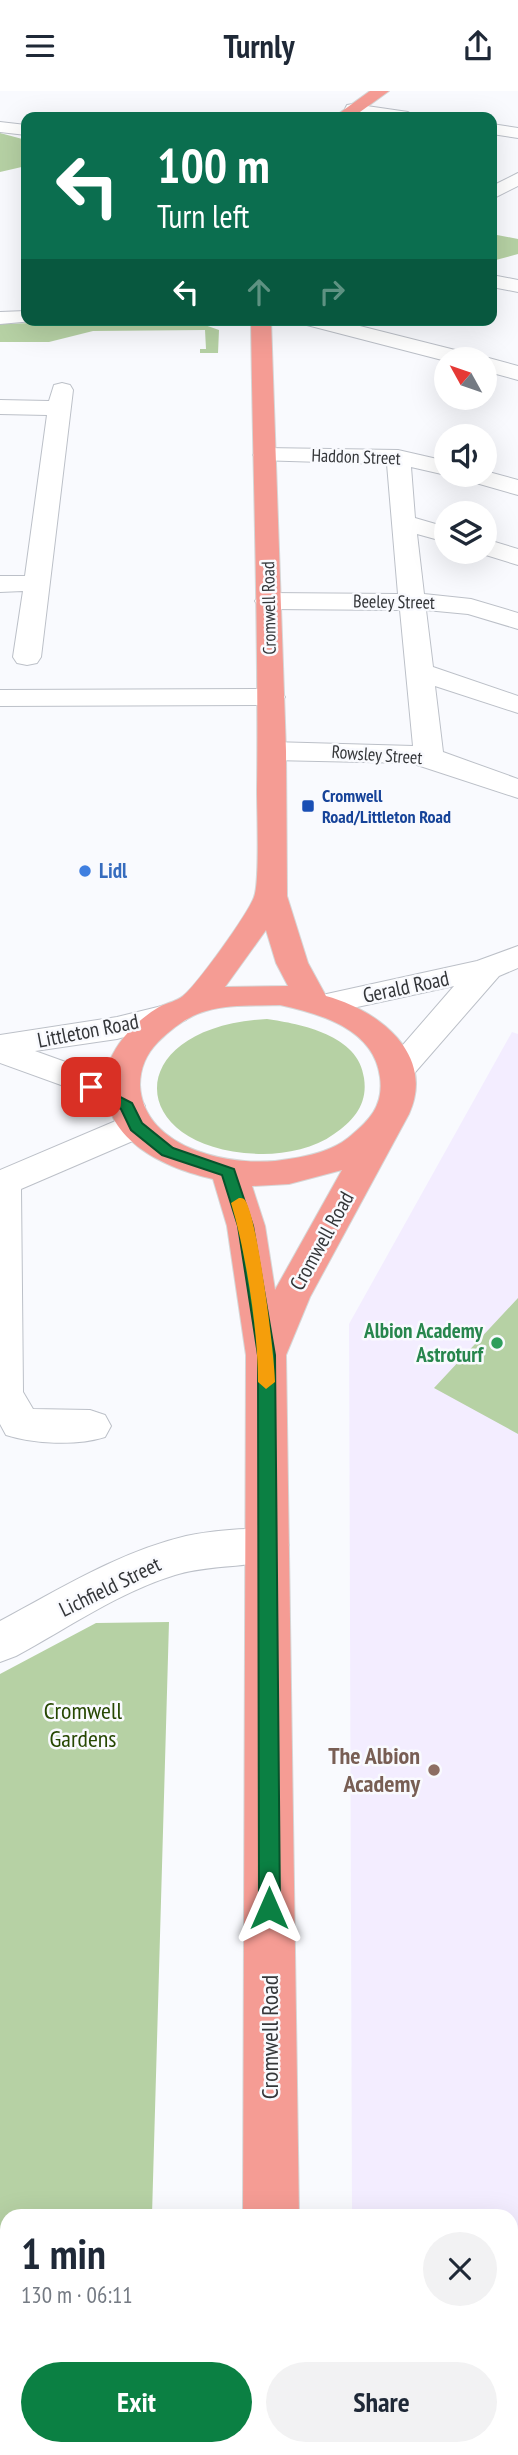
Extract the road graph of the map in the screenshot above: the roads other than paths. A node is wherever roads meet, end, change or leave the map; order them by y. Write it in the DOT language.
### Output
graph roads {
  1 [pos="381,91"];
  2 [pos="350,112"];
  3 [pos="0,127"];
  4 [pos="21,130"];
  5 [pos="497,130"];
  6 [pos="518,133"];
  7 [pos="518,178"];
  8 [pos="497,191"];
  9 [pos="497,282"];
  10 [pos="518,286"];
  11 [pos="0,305"];
  12 [pos="21,305"];
  13 [pos="21,317"];
  14 [pos="0,318"];
  15 [pos="261,326"];
  16 [pos="334,326"];
  17 [pos="434,352"];
  18 [pos="497,368"];
  19 [pos="518,373"];
  20 [pos="0,407"];
  21 [pos="265,455"];
  22 [pos="398,457"];
  23 [pos="434,465"];
  24 [pos="497,482"];
  25 [pos="518,488"];
  26 [pos="402,522"];
  27 [pos="434,531"];
  28 [pos="497,551"];
  29 [pos="518,557"];
  30 [pos="37,583"];
  31 [pos="0,584"];
  32 [pos="268,601"];
  33 [pos="413,601"];
  34 [pos="518,621"];
  35 [pos="27,657"];
  36 [pos="418,671"];
  37 [pos="271,697"];
  38 [pos="0,698"];
  39 [pos="518,705"];
  40 [pos="272,751"];
  41 [pos="429,757"];
  42 [pos="518,789"];
  43 [pos="271,896"];
  44 [pos="518,955"];
  45 [pos="487,969"];
  46 [pos="319,1003"];
  47 [pos="185,1008"];
  48 [pos="0,1046"];
  49 [pos="0,1051"];
  50 [pos="399,1069"];
  51 [pos="131,1116"];
  52 [pos="382,1130"];
  53 [pos="229,1172"];
  54 [pos="1,1183"];
  55 [pos="266,1355"];
  56 [pos="90,1426"];
  57 [pos="267,1545"];
  58 [pos="0,1643"];
  59 [pos="271,2209"];
  1 -- 2 [label="highway"];
  3 -- 4 [label="street"];
  5 -- 6 [label="street"];
  7 -- 8 [label="street"];
  9 -- 10 [label="street"];
  11 -- 12 [label="street"];
  13 -- 14 [label="street"];
  15 -- 21 [label="highway, Cromwell Road"];
  16 -- 17 [label="street"];
  18 -- 19 [label="street"];
  20 -- 30 [label="street"];
  21 -- 22 [label="street, Haddon Street"];
  21 -- 32 [label="highway, Cromwell Road"];
  22 -- 23 [label="street, Haddon Street"];
  22 -- 26 [label="street"];
  24 -- 25 [label="street"];
  26 -- 27 [label="street"];
  26 -- 33 [label="street"];
  28 -- 29 [label="street"];
  30 -- 31 [label="street"];
  30 -- 35 [label="street"];
  32 -- 33 [label="street, Beeley Street"];
  32 -- 37 [label="highway, Cromwell Road"];
  33 -- 34 [label="street, Beeley Street"];
  33 -- 36 [label="street"];
  36 -- 39 [label="street"];
  36 -- 41 [label="street"];
  37 -- 38 [label="street"];
  37 -- 40 [label="highway, Cromwell Road"];
  40 -- 41 [label="street, Rowsley Street"];
  40 -- 43 [label="highway, Cromwell Road"];
  41 -- 42 [label="street, Rowsley Street"];
  43 -- 46 [label="highway, Cromwell Road"];
  43 -- 47 [label="highway"];
  44 -- 45 [label="street, Gerald Road"];
  45 -- 46 [label="street, Gerald Road"];
  45 -- 50 [label="street, Gerald Road"];
  46 -- 47 [label="highway"];
  46 -- 50 [label="highway"];
  47 -- 48 [label="street, Littleton Road"];
  47 -- 51 [label="highway"];
  49 -- 51 [label="street, Littleton Road"];
  50 -- 52 [label="highway"];
  51 -- 53 [label="highway"];
  51 -- 54 [label="street"];
  52 -- 53 [label="highway"];
  52 -- 55 [label="highway, Cromwell Road"];
  53 -- 55 [label="highway, Cromwell Road"];
  54 -- 56 [label="street"];
  55 -- 57 [label="highway, Cromwell Road"];
  57 -- 58 [label="street, Lichfield Street"];
  57 -- 59 [label="highway, Cromwell Road"];
}
